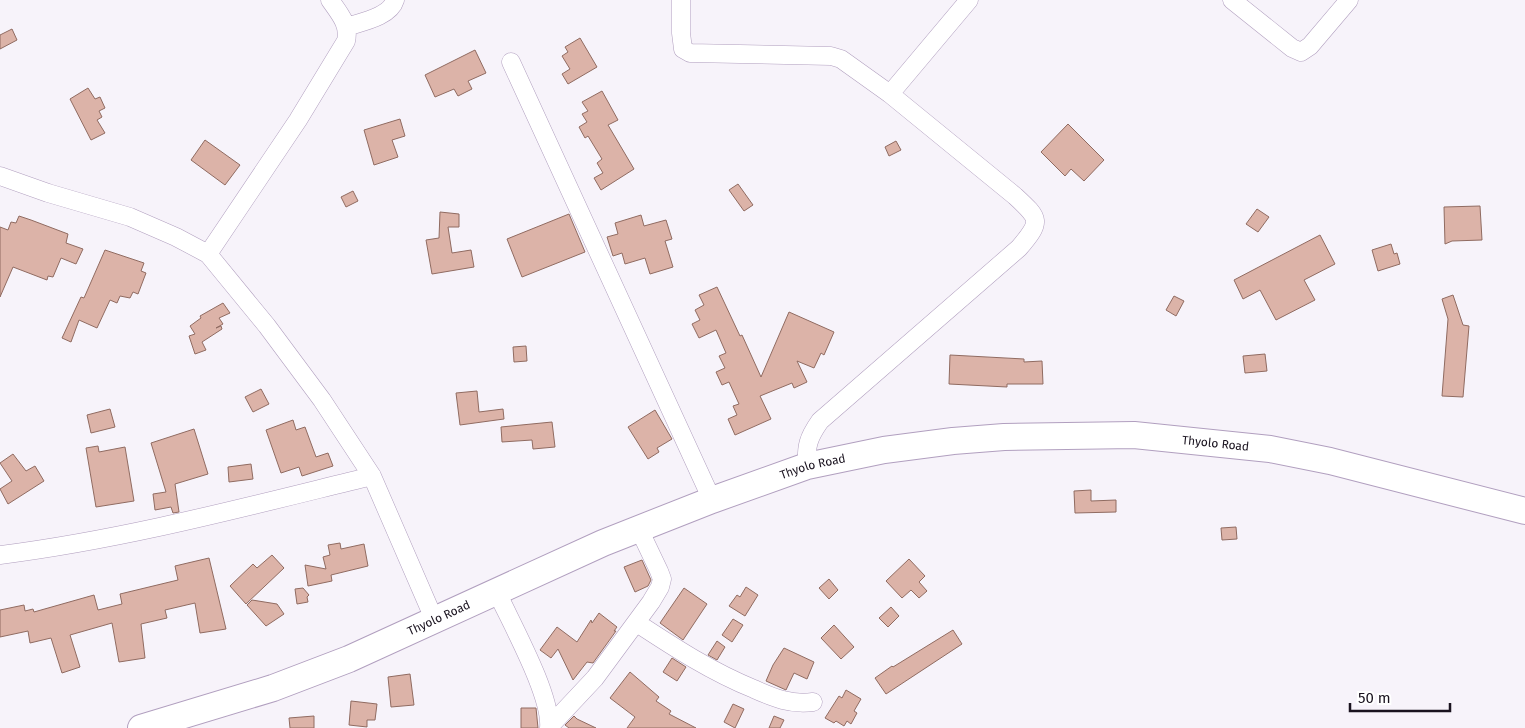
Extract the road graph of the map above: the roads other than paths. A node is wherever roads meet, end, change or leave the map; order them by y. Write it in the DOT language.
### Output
graph roads {
  1 [pos="330,0"];
  2 [pos="395,0"];
  3 [pos="681,0"];
  4 [pos="969,0"];
  5 [pos="1232,0"];
  6 [pos="1349,0"];
  7 [pos="346,27"];
  8 [pos="511,62"];
  9 [pos="890,94"];
  10 [pos="0,176"];
  11 [pos="208,254"];
  12 [pos="808,466"];
  13 [pos="372,476"];
  14 [pos="712,500"];
  15 [pos="1525,511"];
  16 [pos="639,529"];
  17 [pos="0,555"];
  18 [pos="497,592"];
  19 [pos="434,619"];
  20 [pos="637,622"];
  21 [pos="813,702"];
  22 [pos="550,727"];
  23 [pos="141,728"];
  1 -- 7 [label="street"];
  2 -- 7 [label="street"];
  3 -- 9 [label="street"];
  4 -- 9 [label="street"];
  5 -- 6 [label="street"];
  7 -- 11 [label="street"];
  8 -- 14 [label="street"];
  9 -- 12 [label="street"];
  10 -- 11 [label="street"];
  11 -- 13 [label="street"];
  12 -- 14 [label="highway, Thyolo Road"];
  12 -- 15 [label="highway, Thyolo Road"];
  13 -- 17 [label="street"];
  13 -- 19 [label="street"];
  14 -- 16 [label="highway, Thyolo Road"];
  16 -- 18 [label="highway, Thyolo Road"];
  16 -- 20 [label="street"];
  18 -- 19 [label="highway, Thyolo Road"];
  18 -- 22 [label="street"];
  19 -- 23 [label="highway, Thyolo Road"];
  20 -- 21 [label="street"];
  20 -- 22 [label="street"];
}
